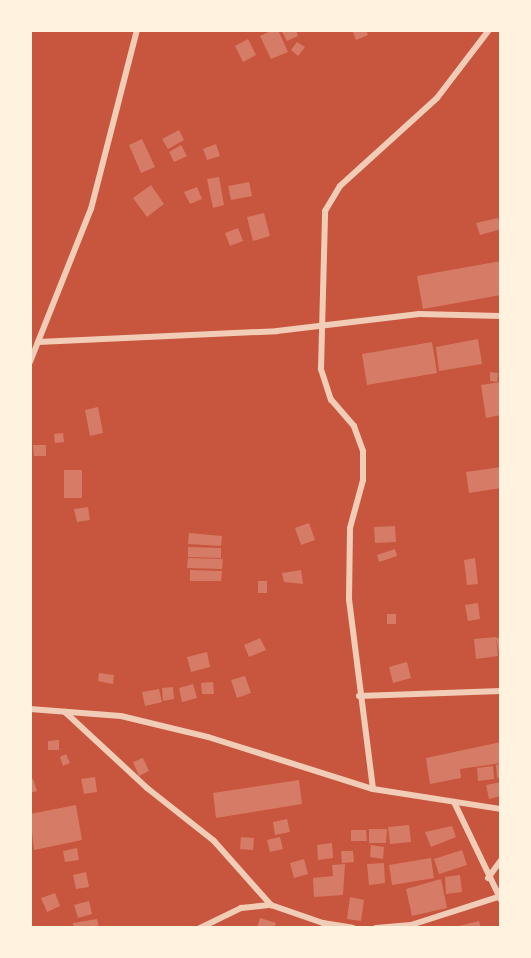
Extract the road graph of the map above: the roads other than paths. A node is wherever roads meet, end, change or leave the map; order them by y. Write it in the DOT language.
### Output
graph roads {
  1 [pos="137,30"];
  2 [pos="489,30"];
  3 [pos="501,315"];
  4 [pos="322,324"];
  5 [pos="38,342"];
  6 [pos="30,362"];
  7 [pos="501,691"];
  8 [pos="359,696"];
  9 [pos="30,709"];
  10 [pos="65,712"];
  11 [pos="372,789"];
  12 [pos="454,802"];
  13 [pos="501,809"];
  14 [pos="501,860"];
  15 [pos="488,878"];
  16 [pos="499,898"];
  17 [pos="272,904"];
  18 [pos="325,926"];
  19 [pos="200,928"];
  20 [pos="353,928"];
  21 [pos="376,928"];
  1 -- 5 [label="street"];
  2 -- 4 [label="street"];
  3 -- 4 [label="street"];
  4 -- 5 [label="street"];
  4 -- 8 [label="street"];
  5 -- 6 [label="street"];
  7 -- 8 [label="street"];
  8 -- 11 [label="street"];
  9 -- 10 [label="street"];
  10 -- 11 [label="street"];
  10 -- 17 [label="street"];
  11 -- 12 [label="street"];
  12 -- 13 [label="street"];
  12 -- 15 [label="street"];
  14 -- 15 [label="street"];
  15 -- 16 [label="street"];
  16 -- 21 [label="street"];
  17 -- 18 [label="street"];
  17 -- 19 [label="street"];
  18 -- 20 [label="street"];
}
